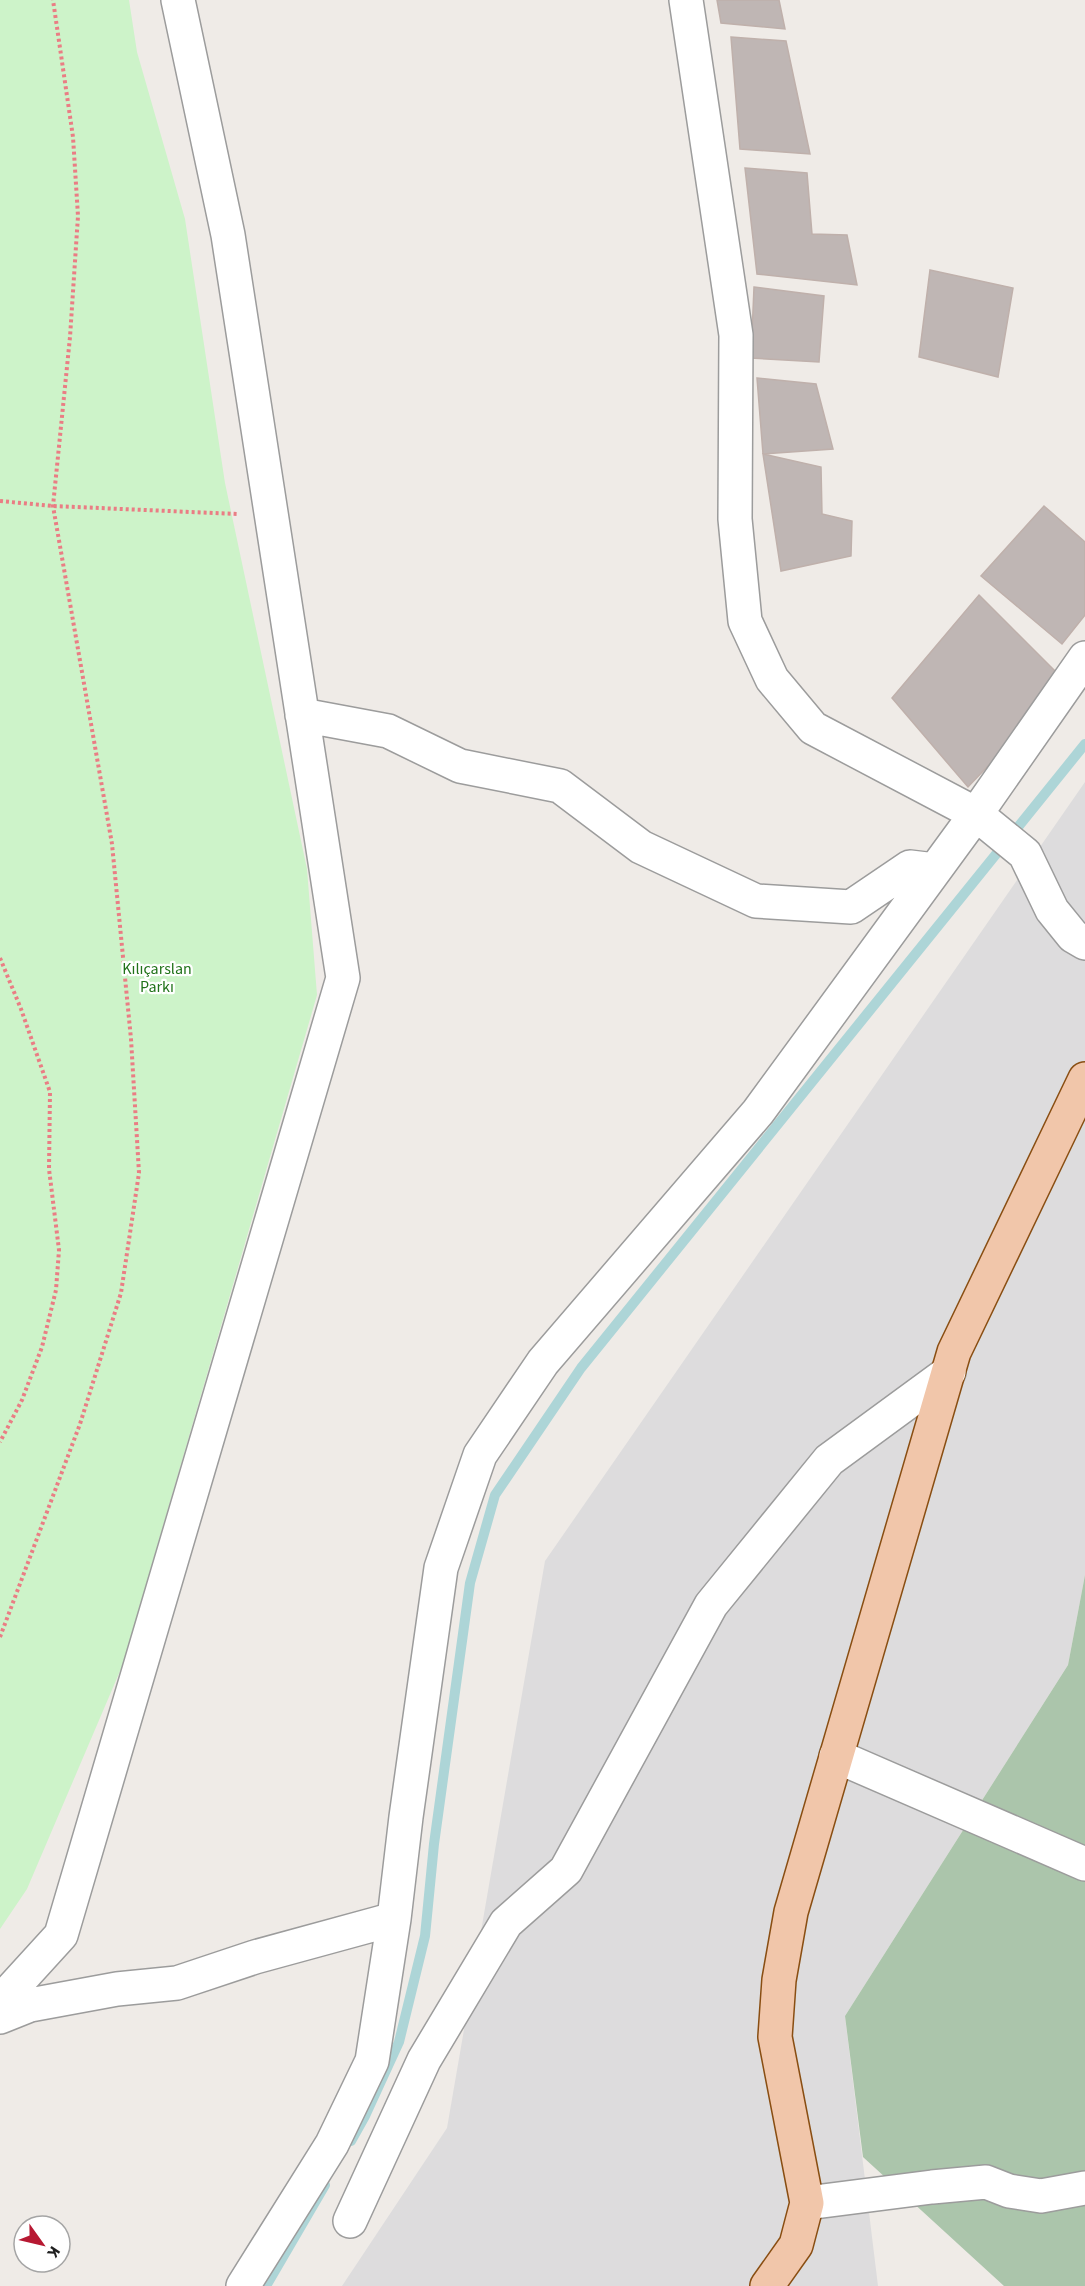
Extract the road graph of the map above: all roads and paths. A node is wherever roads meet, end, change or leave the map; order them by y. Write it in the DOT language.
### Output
graph roads {
  1 [pos="53,0"];
  2 [pos="178,0"];
  3 [pos="686,0"];
  4 [pos="0,501"];
  5 [pos="53,506"];
  6 [pos="271,513"];
  7 [pos="1085,657"];
  8 [pos="302,715"];
  9 [pos="976,814"];
  10 [pos="935,870"];
  11 [pos="1085,943"];
  12 [pos="0,958"];
  13 [pos="1085,1079"];
  14 [pos="949,1372"];
  15 [pos="0,1442"];
  16 [pos="0,1636"];
  17 [pos="836,1756"];
  18 [pos="1085,1864"];
  19 [pos="394,1919"];
  20 [pos="0,2002"];
  21 [pos="0,2017"];
  22 [pos="1085,2188"];
  23 [pos="807,2203"];
  24 [pos="350,2221"];
  25 [pos="243,2286"];
  26 [pos="767,2286"];
  1 -- 5 [label="path"];
  2 -- 6 [label="street"];
  3 -- 9 [label="street"];
  4 -- 5 [label="path"];
  5 -- 6 [label="path"];
  5 -- 16 [label="path"];
  6 -- 8 [label="street"];
  7 -- 9 [label="street"];
  8 -- 10 [label="street"];
  8 -- 20 [label="street"];
  9 -- 10 [label="street"];
  9 -- 11 [label="street"];
  10 -- 19 [label="street"];
  12 -- 15 [label="path"];
  13 -- 14 [label="main road"];
  14 -- 17 [label="main road"];
  14 -- 24 [label="street"];
  17 -- 18 [label="street"];
  17 -- 23 [label="main road"];
  19 -- 21 [label="street"];
  19 -- 25 [label="street"];
  22 -- 23 [label="street"];
  23 -- 26 [label="main road"];
}
